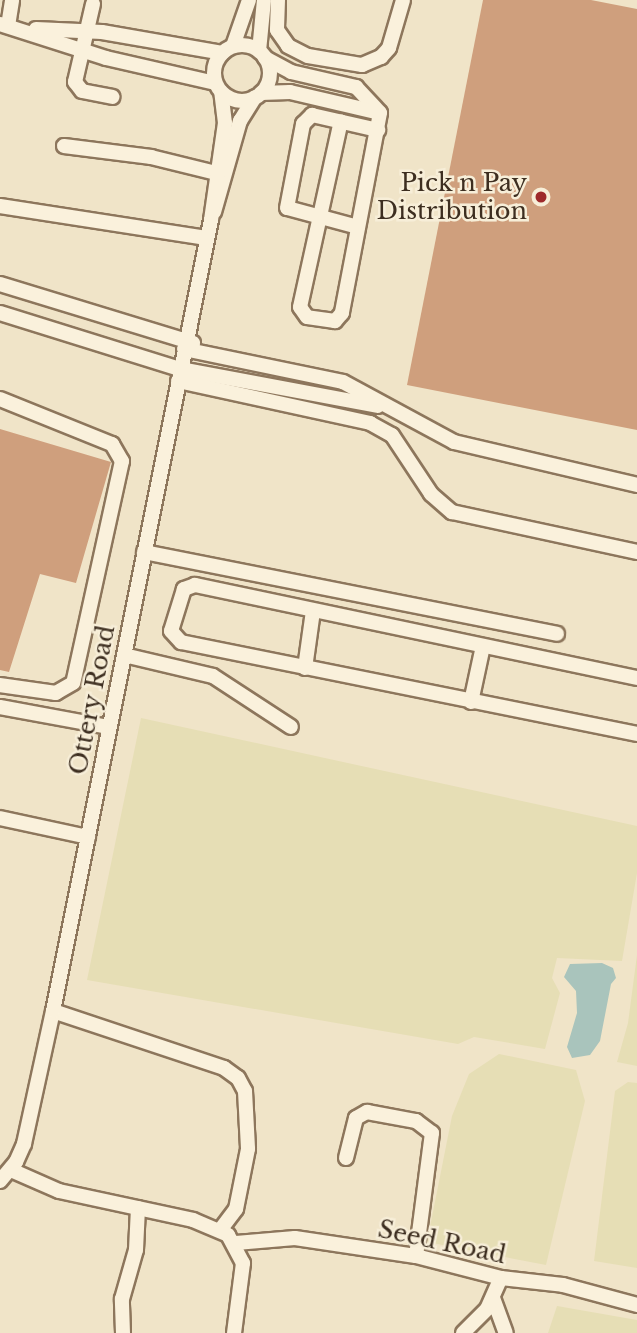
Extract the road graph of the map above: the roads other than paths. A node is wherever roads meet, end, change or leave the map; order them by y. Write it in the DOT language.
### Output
graph roads {
  1 [pos="12,0"];
  2 [pos="249,0"];
  3 [pos="264,0"];
  4 [pos="278,0"];
  5 [pos="403,0"];
  6 [pos="93,4"];
  7 [pos="8,26"];
  8 [pos="89,32"];
  9 [pos="228,49"];
  10 [pos="84,51"];
  11 [pos="262,55"];
  12 [pos="218,88"];
  13 [pos="258,95"];
  14 [pos="111,97"];
  15 [pos="380,113"];
  16 [pos="341,121"];
  17 [pos="378,130"];
  18 [pos="64,146"];
  19 [pos="216,173"];
  20 [pos="0,206"];
  21 [pos="320,218"];
  22 [pos="211,220"];
  23 [pos="358,226"];
  24 [pos="207,238"];
  25 [pos="0,284"];
  26 [pos="0,313"];
  27 [pos="185,346"];
  28 [pos="179,375"];
  29 [pos="0,399"];
  30 [pos="390,408"];
  31 [pos="637,485"];
  32 [pos="144,552"];
  33 [pos="637,552"];
  34 [pos="220,567"];
  35 [pos="231,593"];
  36 [pos="313,611"];
  37 [pos="557,634"];
  38 [pos="483,646"];
  39 [pos="124,655"];
  40 [pos="304,668"];
  41 [pos="637,678"];
  42 [pos="0,685"];
  43 [pos="471,702"];
  44 [pos="0,708"];
  45 [pos="109,727"];
  46 [pos="291,727"];
  47 [pos="637,734"];
  48 [pos="0,818"];
  49 [pos="88,837"];
  50 [pos="53,1011"];
  51 [pos="346,1158"];
  52 [pos="11,1170"];
  53 [pos="0,1181"];
  54 [pos="138,1208"];
  55 [pos="220,1230"];
  56 [pos="236,1243"];
  57 [pos="416,1256"];
  58 [pos="502,1278"];
  59 [pos="493,1298"];
  60 [pos="637,1305"];
  61 [pos="122,1333"];
  62 [pos="234,1333"];
  63 [pos="463,1333"];
  64 [pos="506,1333"];
  1 -- 7 [label="street"];
  2 -- 9 [label="street"];
  3 -- 11 [label="street"];
  4 -- 5 [label="street"];
  6 -- 8 [label="street"];
  7 -- 8 [label="street"];
  7 -- 10 [label="street"];
  8 -- 9 [label="street"];
  8 -- 10 [label="street"];
  9 -- 11 [label="street"];
  9 -- 12 [label="street"];
  10 -- 12 [label="street"];
  10 -- 14 [label="street"];
  11 -- 13 [label="street"];
  11 -- 15 [label="street"];
  12 -- 13 [label="street"];
  12 -- 19 [label="street, Ottery Road"];
  13 -- 15 [label="street"];
  13 -- 22 [label="street, Ottery Road"];
  15 -- 17 [label="street"];
  16 -- 17 [label="street"];
  16 -- 21 [label="street"];
  16 -- 21 [label="street"];
  17 -- 23 [label="street"];
  18 -- 19 [label="street"];
  19 -- 22 [label="street, Ottery Road"];
  20 -- 24 [label="street"];
  21 -- 23 [label="street"];
  21 -- 23 [label="street"];
  22 -- 24 [label="street, Ottery Road"];
  24 -- 27 [label="street, Ottery Road"];
  25 -- 27 [label="street"];
  26 -- 28 [label="street"];
  27 -- 28 [label="street, Ottery Road"];
  27 -- 30 [label="street"];
  28 -- 30 [label="street"];
  28 -- 32 [label="street, Ottery Road"];
  28 -- 33 [label="street"];
  29 -- 42 [label="street"];
  30 -- 31 [label="street"];
  32 -- 34 [label="street"];
  32 -- 39 [label="street, Ottery Road"];
  34 -- 35 [label="street"];
  34 -- 37 [label="street"];
  35 -- 36 [label="street"];
  35 -- 40 [label="street"];
  36 -- 38 [label="street"];
  36 -- 40 [label="street"];
  38 -- 41 [label="street"];
  38 -- 43 [label="street"];
  39 -- 45 [label="street, Ottery Road"];
  39 -- 46 [label="street"];
  40 -- 43 [label="street"];
  43 -- 47 [label="street"];
  44 -- 45 [label="street"];
  45 -- 49 [label="street, Ottery Road"];
  48 -- 49 [label="street"];
  49 -- 50 [label="street, Ottery Road"];
  50 -- 52 [label="street, Ottery Road"];
  50 -- 55 [label="street"];
  51 -- 57 [label="street"];
  52 -- 53 [label="street, Ottery Road"];
  52 -- 54 [label="street"];
  54 -- 55 [label="street"];
  54 -- 61 [label="street"];
  55 -- 56 [label="street"];
  56 -- 57 [label="street, Seed Road"];
  56 -- 62 [label="street"];
  57 -- 58 [label="street, Seed Road"];
  58 -- 59 [label="street"];
  58 -- 60 [label="street, Seed Road"];
  59 -- 63 [label="street"];
  59 -- 64 [label="street"];
}
